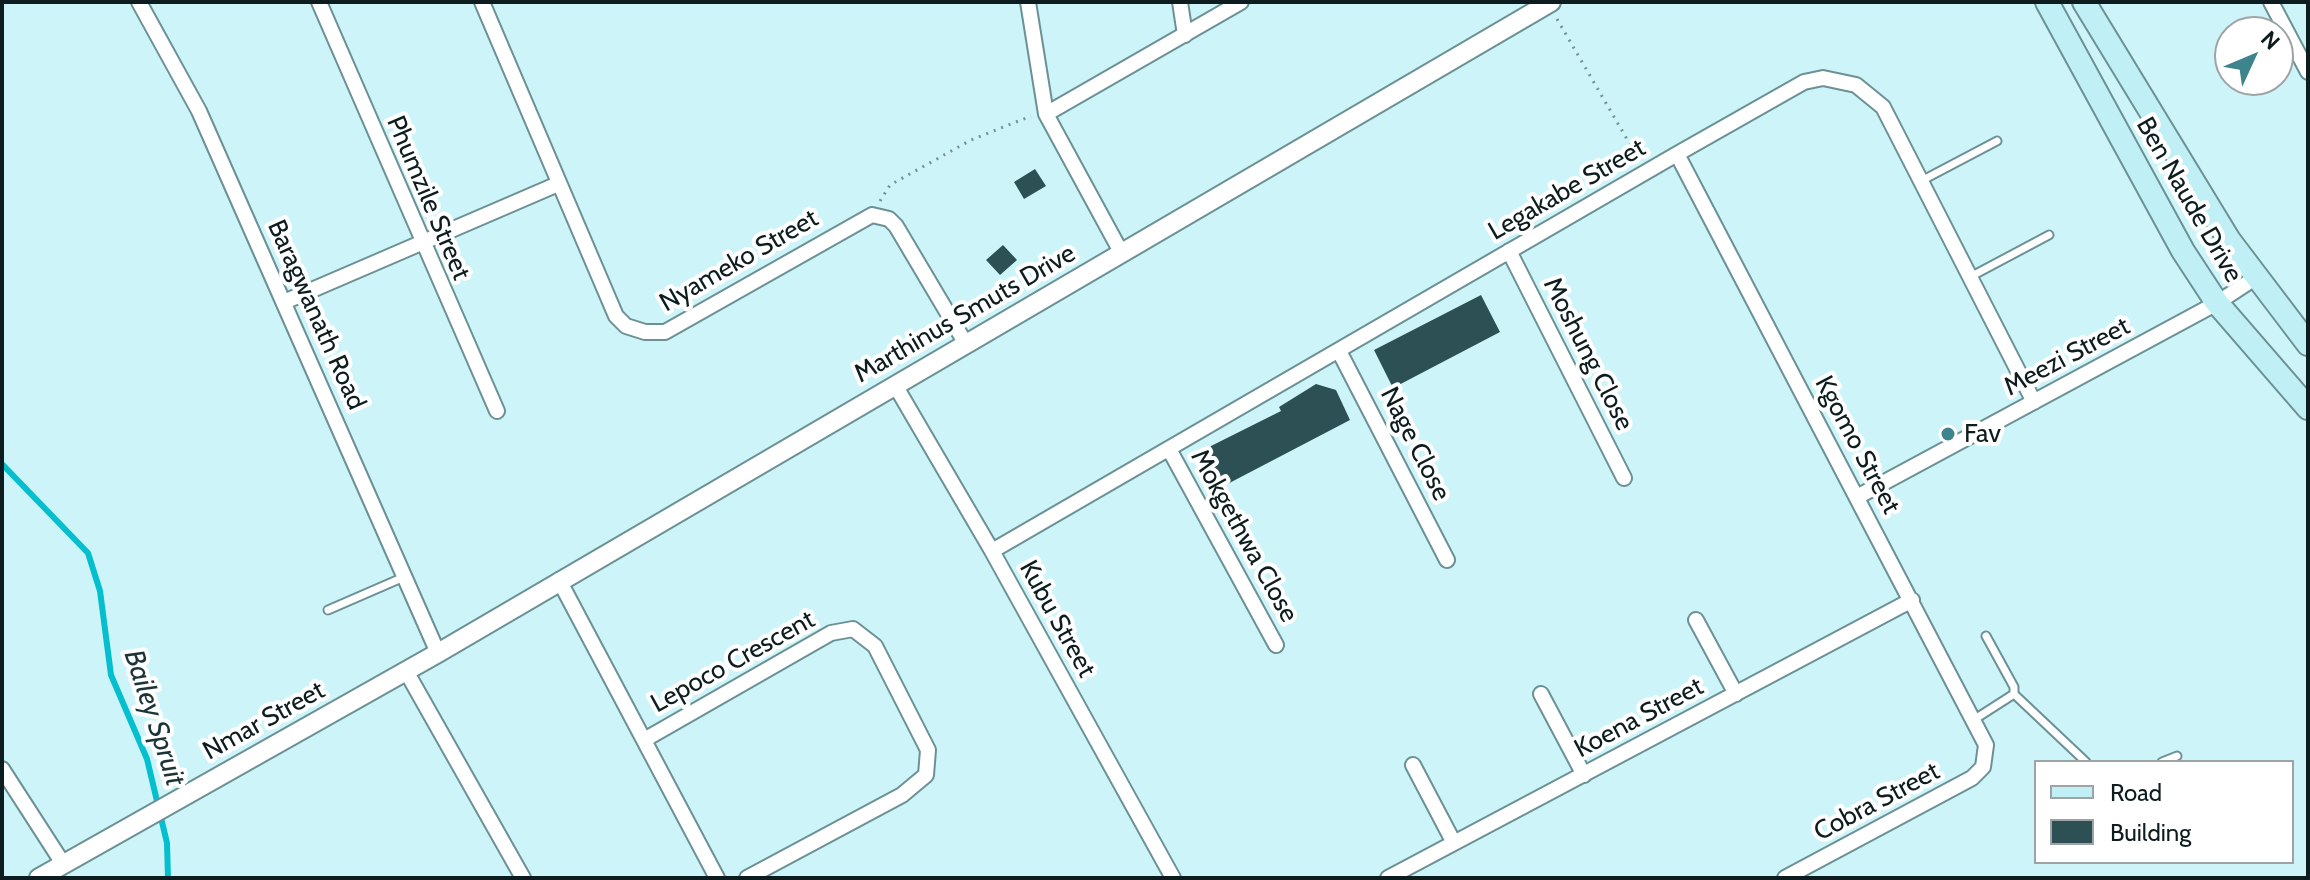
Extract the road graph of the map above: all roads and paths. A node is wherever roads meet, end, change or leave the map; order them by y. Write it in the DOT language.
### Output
graph roads {
  1 [pos="139,2"];
  2 [pos="319,2"];
  3 [pos="482,2"];
  4 [pos="1028,2"];
  5 [pos="1180,2"];
  6 [pos="1241,2"];
  7 [pos="2047,2"];
  8 [pos="2084,2"];
  9 [pos="2271,2"];
  10 [pos="1550,3"];
  11 [pos="1185,35"];
  12 [pos="2308,72"];
  13 [pos="1045,113"];
  14 [pos="1997,141"];
  15 [pos="1677,154"];
  16 [pos="1646,172"];
  17 [pos="1921,181"];
  18 [pos="558,184"];
  19 [pos="872,215"];
  20 [pos="2049,235"];
  21 [pos="420,242"];
  22 [pos="1509,251"];
  23 [pos="1121,252"];
  24 [pos="1970,277"];
  25 [pos="2255,278"];
  26 [pos="284,302"];
  27 [pos="2217,303"];
  28 [pos="966,344"];
  29 [pos="2308,344"];
  30 [pos="1339,351"];
  31 [pos="895,385"];
  32 [pos="2034,402"];
  33 [pos="2308,408"];
  34 [pos="497,411"];
  35 [pos="1169,449"];
  36 [pos="1624,478"];
  37 [pos="1857,497"];
  38 [pos="992,551"];
  39 [pos="1447,560"];
  40 [pos="404,577"];
  41 [pos="559,580"];
  42 [pos="1912,600"];
  43 [pos="328,610"];
  44 [pos="1696,620"];
  45 [pos="1986,636"];
  46 [pos="1276,645"];
  47 [pos="438,653"];
  48 [pos="406,671"];
  49 [pos="1541,694"];
  50 [pos="1736,694"];
  51 [pos="2014,694"];
  52 [pos="1975,719"];
  53 [pos="644,740"];
  54 [pos="2177,756"];
  55 [pos="2084,760"];
  56 [pos="2167,760"];
  57 [pos="1985,761"];
  58 [pos="1413,765"];
  59 [pos="2,769"];
  60 [pos="1584,775"];
  61 [pos="1454,843"];
  62 [pos="62,862"];
  63 [pos="39,878"];
  64 [pos="523,878"];
  65 [pos="717,878"];
  66 [pos="747,878"];
  67 [pos="1173,878"];
  68 [pos="1388,878"];
  69 [pos="1785,878"];
  1 -- 26 [label="street, Baragwanath Road"];
  2 -- 21 [label="street, Phumzile Street"];
  3 -- 18 [label="street, Nyameko Street"];
  4 -- 13 [label="street"];
  5 -- 11 [label="street"];
  6 -- 11 [label="street"];
  7 -- 27 [label="main road, Ben Naude Drive"];
  8 -- 25 [label="main road, Ben Naude Drive"];
  9 -- 12 [label="street"];
  10 -- 16 [label="path"];
  10 -- 23 [label="street, Marthinus Smuts Drive"];
  11 -- 13 [label="street"];
  13 -- 19 [label="path"];
  13 -- 23 [label="street"];
  14 -- 17 [label="lane"];
  15 -- 16 [label="street, Legakabe Street"];
  15 -- 17 [label="street, Legakabe Street"];
  15 -- 37 [label="street, Kgomo Street"];
  16 -- 22 [label="street, Legakabe Street"];
  17 -- 24 [label="street, Legakabe Street"];
  18 -- 19 [label="street, Nyameko Street"];
  18 -- 21 [label="street"];
  19 -- 28 [label="street"];
  20 -- 24 [label="lane"];
  21 -- 26 [label="street"];
  21 -- 34 [label="street, Phumzile Street"];
  22 -- 30 [label="street, Legakabe Street"];
  22 -- 36 [label="street, Moshung Close"];
  23 -- 28 [label="street, Marthinus Smuts Drive"];
  24 -- 32 [label="street, Legakabe Street"];
  25 -- 27 [label="street, Meezi Street"];
  25 -- 29 [label="main road, Ben Naude Drive"];
  26 -- 40 [label="street, Baragwanath Road"];
  27 -- 32 [label="street, Meezi Street"];
  27 -- 33 [label="main road, Ben Naude Drive"];
  28 -- 31 [label="street, Marthinus Smuts Drive"];
  30 -- 35 [label="street, Legakabe Street"];
  30 -- 39 [label="street, Nage Close"];
  31 -- 38 [label="street, Kubu Street"];
  31 -- 41 [label="street, Marthinus Smuts Drive"];
  32 -- 37 [label="street, Meezi Street"];
  35 -- 38 [label="street, Legakabe Street"];
  35 -- 46 [label="street, Mokgethwa Close"];
  37 -- 42 [label="street, Kgomo Street"];
  38 -- 67 [label="street, Kubu Street"];
  40 -- 43 [label="lane"];
  40 -- 47 [label="street, Baragwanath Road"];
  41 -- 47 [label="street, Marthinus Smuts Drive"];
  41 -- 53 [label="street"];
  42 -- 50 [label="street, Koena Street"];
  42 -- 52 [label="street, Kgomo Street"];
  44 -- 50 [label="street"];
  45 -- 51 [label="lane"];
  47 -- 48 [label="street, Marthinus Smuts Drive"];
  48 -- 62 [label="street, Nmar Street"];
  48 -- 64 [label="street"];
  49 -- 60 [label="street"];
  50 -- 60 [label="street, Koena Street"];
  51 -- 52 [label="lane"];
  51 -- 55 [label="lane"];
  52 -- 57 [label="street, Kgomo Street"];
  53 -- 65 [label="street"];
  53 -- 66 [label="street, Lepoco Crescent"];
  54 -- 56 [label="lane"];
  57 -- 69 [label="street, Cobra Street"];
  58 -- 61 [label="street"];
  59 -- 62 [label="street"];
  60 -- 61 [label="street, Koena Street"];
  61 -- 68 [label="street, Koena Street"];
  62 -- 63 [label="street, Nmar Street"];
}
